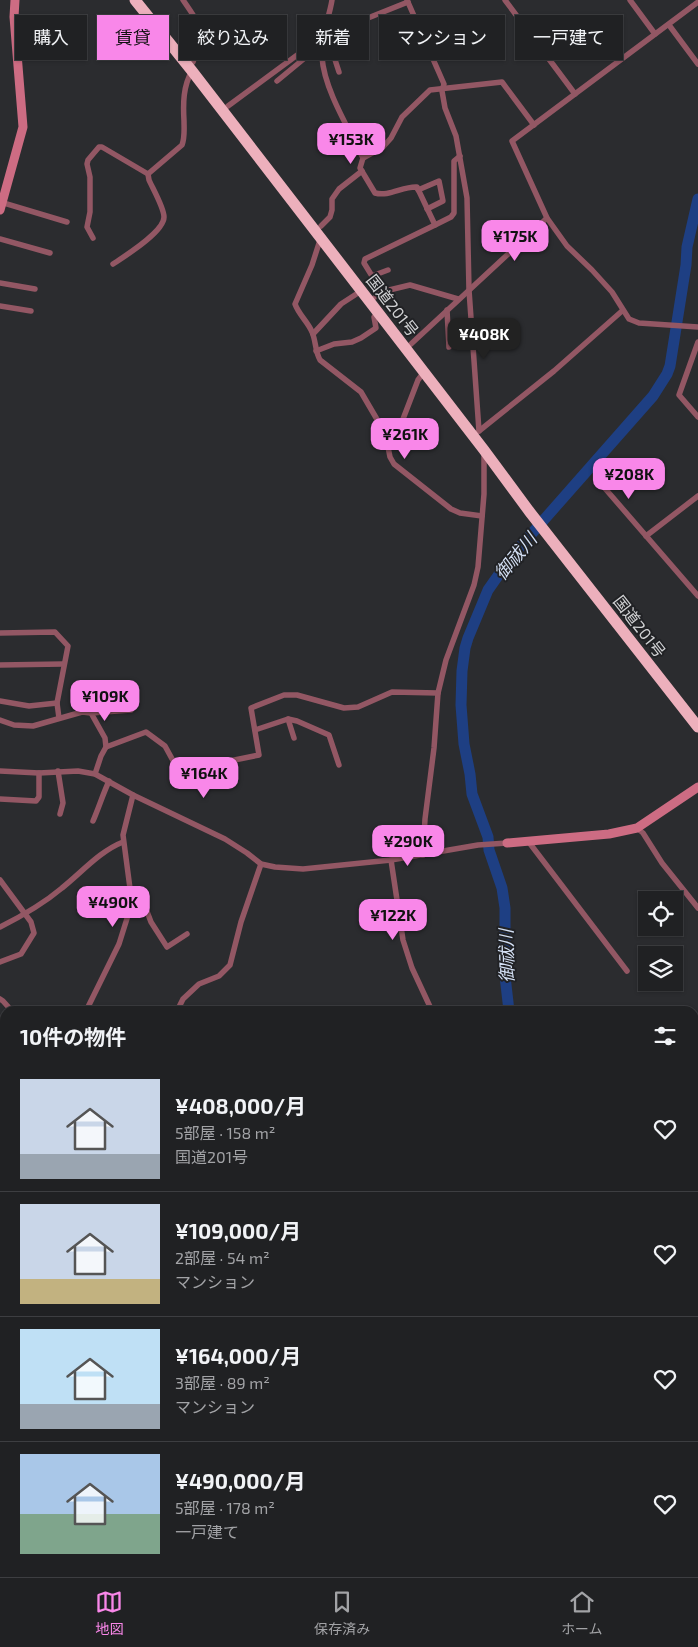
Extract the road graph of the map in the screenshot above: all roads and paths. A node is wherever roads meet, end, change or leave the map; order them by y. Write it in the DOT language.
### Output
graph roads {
  1 [pos="15,0"];
  2 [pos="134,0"];
  3 [pos="145,0"];
  4 [pos="183,0"];
  5 [pos="332,0"];
  6 [pos="505,0"];
  7 [pos="630,0"];
  8 [pos="408,1"];
  9 [pos="698,2"];
  10 [pos="329,15"];
  11 [pos="369,17"];
  12 [pos="669,25"];
  13 [pos="655,34"];
  14 [pos="297,56"];
  15 [pos="302,60"];
  16 [pos="323,60"];
  17 [pos="335,60"];
  18 [pos="698,64"];
  19 [pos="193,67"];
  20 [pos="340,72"];
  21 [pos="277,81"];
  22 [pos="443,88"];
  23 [pos="574,94"];
  24 [pos="228,106"];
  25 [pos="534,125"];
  26 [pos="460,156"];
  27 [pos="363,158"];
  28 [pos="362,171"];
  29 [pos="148,174"];
  30 [pos="418,190"];
  31 [pos="1,205"];
  32 [pos="427,209"];
  33 [pos="547,218"];
  34 [pos="67,222"];
  35 [pos="435,225"];
  36 [pos="321,232"];
  37 [pos="93,238"];
  38 [pos="0,239"];
  39 [pos="50,253"];
  40 [pos="113,264"];
  41 [pos="388,270"];
  42 [pos="372,276"];
  43 [pos="0,284"];
  44 [pos="35,289"];
  45 [pos="469,290"];
  46 [pos="362,291"];
  47 [pos="378,295"];
  48 [pos="458,299"];
  49 [pos="0,306"];
  50 [pos="447,310"];
  51 [pos="31,311"];
  52 [pos="622,311"];
  53 [pos="378,312"];
  54 [pos="698,327"];
  55 [pos="313,334"];
  56 [pos="698,342"];
  57 [pos="411,344"];
  58 [pos="449,347"];
  59 [pos="316,351"];
  60 [pos="424,372"];
  61 [pos="698,418"];
  62 [pos="479,431"];
  63 [pos="387,442"];
  64 [pos="484,450"];
  65 [pos="596,478"];
  66 [pos="698,496"];
  67 [pos="532,509"];
  68 [pos="482,516"];
  69 [pos="550,532"];
  70 [pos="646,536"];
  71 [pos="698,596"];
  72 [pos="0,633"];
  73 [pos="63,664"];
  74 [pos="0,665"];
  75 [pos="438,693"];
  76 [pos="0,701"];
  77 [pos="58,703"];
  78 [pos="131,710"];
  79 [pos="91,713"];
  80 [pos="698,716"];
  81 [pos="59,718"];
  82 [pos="288,719"];
  83 [pos="0,720"];
  84 [pos="698,727"];
  85 [pos="255,730"];
  86 [pos="294,738"];
  87 [pos="106,747"];
  88 [pos="339,765"];
  89 [pos="0,771"];
  90 [pos="58,771"];
  91 [pos="40,773"];
  92 [pos="95,774"];
  93 [pos="110,781"];
  94 [pos="698,787"];
  95 [pos="133,795"];
  96 [pos="0,799"];
  97 [pos="60,814"];
  98 [pos="93,821"];
  99 [pos="637,828"];
  100 [pos="528,841"];
  101 [pos="123,842"];
  102 [pos="507,842"];
  103 [pos="423,855"];
  104 [pos="391,860"];
  105 [pos="261,864"];
  106 [pos="0,880"];
  107 [pos="131,896"];
  108 [pos="698,908"];
  109 [pos="26,914"];
  110 [pos="0,927"];
  111 [pos="187,934"];
  112 [pos="0,962"];
  113 [pos="627,971"];
  114 [pos="88,1006"];
  115 [pos="180,1006"];
  116 [pos="430,1006"];
  1 -- 31 [label="street"];
  2 -- 19 [label="highway, 国道201号"];
  3 -- 19 [label="highway, 国道201号"];
  4 -- 19 [label="street"];
  5 -- 10 [label="street"];
  6 -- 23 [label="street"];
  7 -- 13 [label="street"];
  8 -- 11 [label="street"];
  8 -- 22 [label="street"];
  9 -- 12 [label="street"];
  12 -- 13 [label="street"];
  12 -- 18 [label="street"];
  13 -- 23 [label="street"];
  14 -- 24 [label="street"];
  15 -- 21 [label="street"];
  16 -- 27 [label="street"];
  17 -- 20 [label="street"];
  19 -- 24 [label="highway, 国道201号"];
  19 -- 29 [label="street"];
  19 -- 36 [label="highway, 国道201号"];
  22 -- 25 [label="street"];
  22 -- 26 [label="street"];
  22 -- 27 [label="street"];
  23 -- 25 [label="street"];
  24 -- 36 [label="highway, 国道201号"];
  25 -- 33 [label="street"];
  26 -- 35 [label="street"];
  26 -- 45 [label="street"];
  27 -- 28 [label="street"];
  28 -- 30 [label="street"];
  28 -- 36 [label="street"];
  29 -- 37 [label="street"];
  29 -- 40 [label="street"];
  30 -- 32 [label="street"];
  30 -- 32 [label="street"];
  31 -- 34 [label="street"];
  32 -- 35 [label="street"];
  33 -- 45 [label="street"];
  33 -- 52 [label="street"];
  35 -- 42 [label="street"];
  36 -- 46 [label="highway, 国道201号"];
  36 -- 47 [label="highway, 国道201号"];
  36 -- 55 [label="street"];
  38 -- 39 [label="street"];
  41 -- 42 [label="street"];
  42 -- 47 [label="street"];
  43 -- 44 [label="street"];
  45 -- 48 [label="street"];
  45 -- 62 [label="street"];
  46 -- 53 [label="highway, 国道201号"];
  46 -- 55 [label="street"];
  47 -- 48 [label="street"];
  47 -- 57 [label="highway, 国道201号"];
  48 -- 50 [label="street"];
  49 -- 51 [label="street"];
  50 -- 57 [label="street"];
  50 -- 58 [label="street"];
  52 -- 54 [label="street"];
  52 -- 62 [label="street"];
  53 -- 59 [label="street"];
  53 -- 60 [label="highway, 国道201号"];
  55 -- 59 [label="street"];
  56 -- 61 [label="street"];
  57 -- 62 [label="highway, 国道201号"];
  59 -- 63 [label="street"];
  60 -- 63 [label="street"];
  60 -- 64 [label="highway, 国道201号"];
  62 -- 67 [label="highway, 国道201号"];
  63 -- 68 [label="street"];
  64 -- 67 [label="highway, 国道201号"];
  64 -- 68 [label="street"];
  65 -- 70 [label="street"];
  66 -- 70 [label="street"];
  67 -- 69 [label="highway, 国道201号"];
  68 -- 75 [label="street"];
  69 -- 80 [label="highway, 国道201号"];
  69 -- 84 [label="highway, 国道201号"];
  70 -- 71 [label="street"];
  72 -- 73 [label="street"];
  73 -- 74 [label="street"];
  73 -- 77 [label="street"];
  75 -- 85 [label="street"];
  75 -- 103 [label="street"];
  76 -- 77 [label="street"];
  77 -- 81 [label="street"];
  78 -- 79 [label="street"];
  79 -- 81 [label="street"];
  79 -- 87 [label="street"];
  81 -- 83 [label="street"];
  82 -- 85 [label="street"];
  82 -- 86 [label="street"];
  82 -- 88 [label="street"];
  85 -- 87 [label="street"];
  87 -- 92 [label="street"];
  89 -- 91 [label="street"];
  90 -- 91 [label="street"];
  90 -- 92 [label="street"];
  90 -- 97 [label="street"];
  91 -- 96 [label="street"];
  92 -- 93 [label="street"];
  93 -- 95 [label="street"];
  93 -- 98 [label="street"];
  94 -- 99 [label="street"];
  95 -- 101 [label="street"];
  95 -- 105 [label="street"];
  99 -- 100 [label="street"];
  99 -- 108 [label="street"];
  100 -- 102 [label="street"];
  100 -- 113 [label="street"];
  101 -- 107 [label="street"];
  101 -- 109 [label="street"];
  102 -- 103 [label="street"];
  103 -- 104 [label="street"];
  104 -- 105 [label="street"];
  104 -- 116 [label="street"];
  105 -- 115 [label="street"];
  106 -- 109 [label="street"];
  107 -- 111 [label="street"];
  107 -- 114 [label="street"];
  109 -- 110 [label="street"];
  109 -- 112 [label="street"];
}
